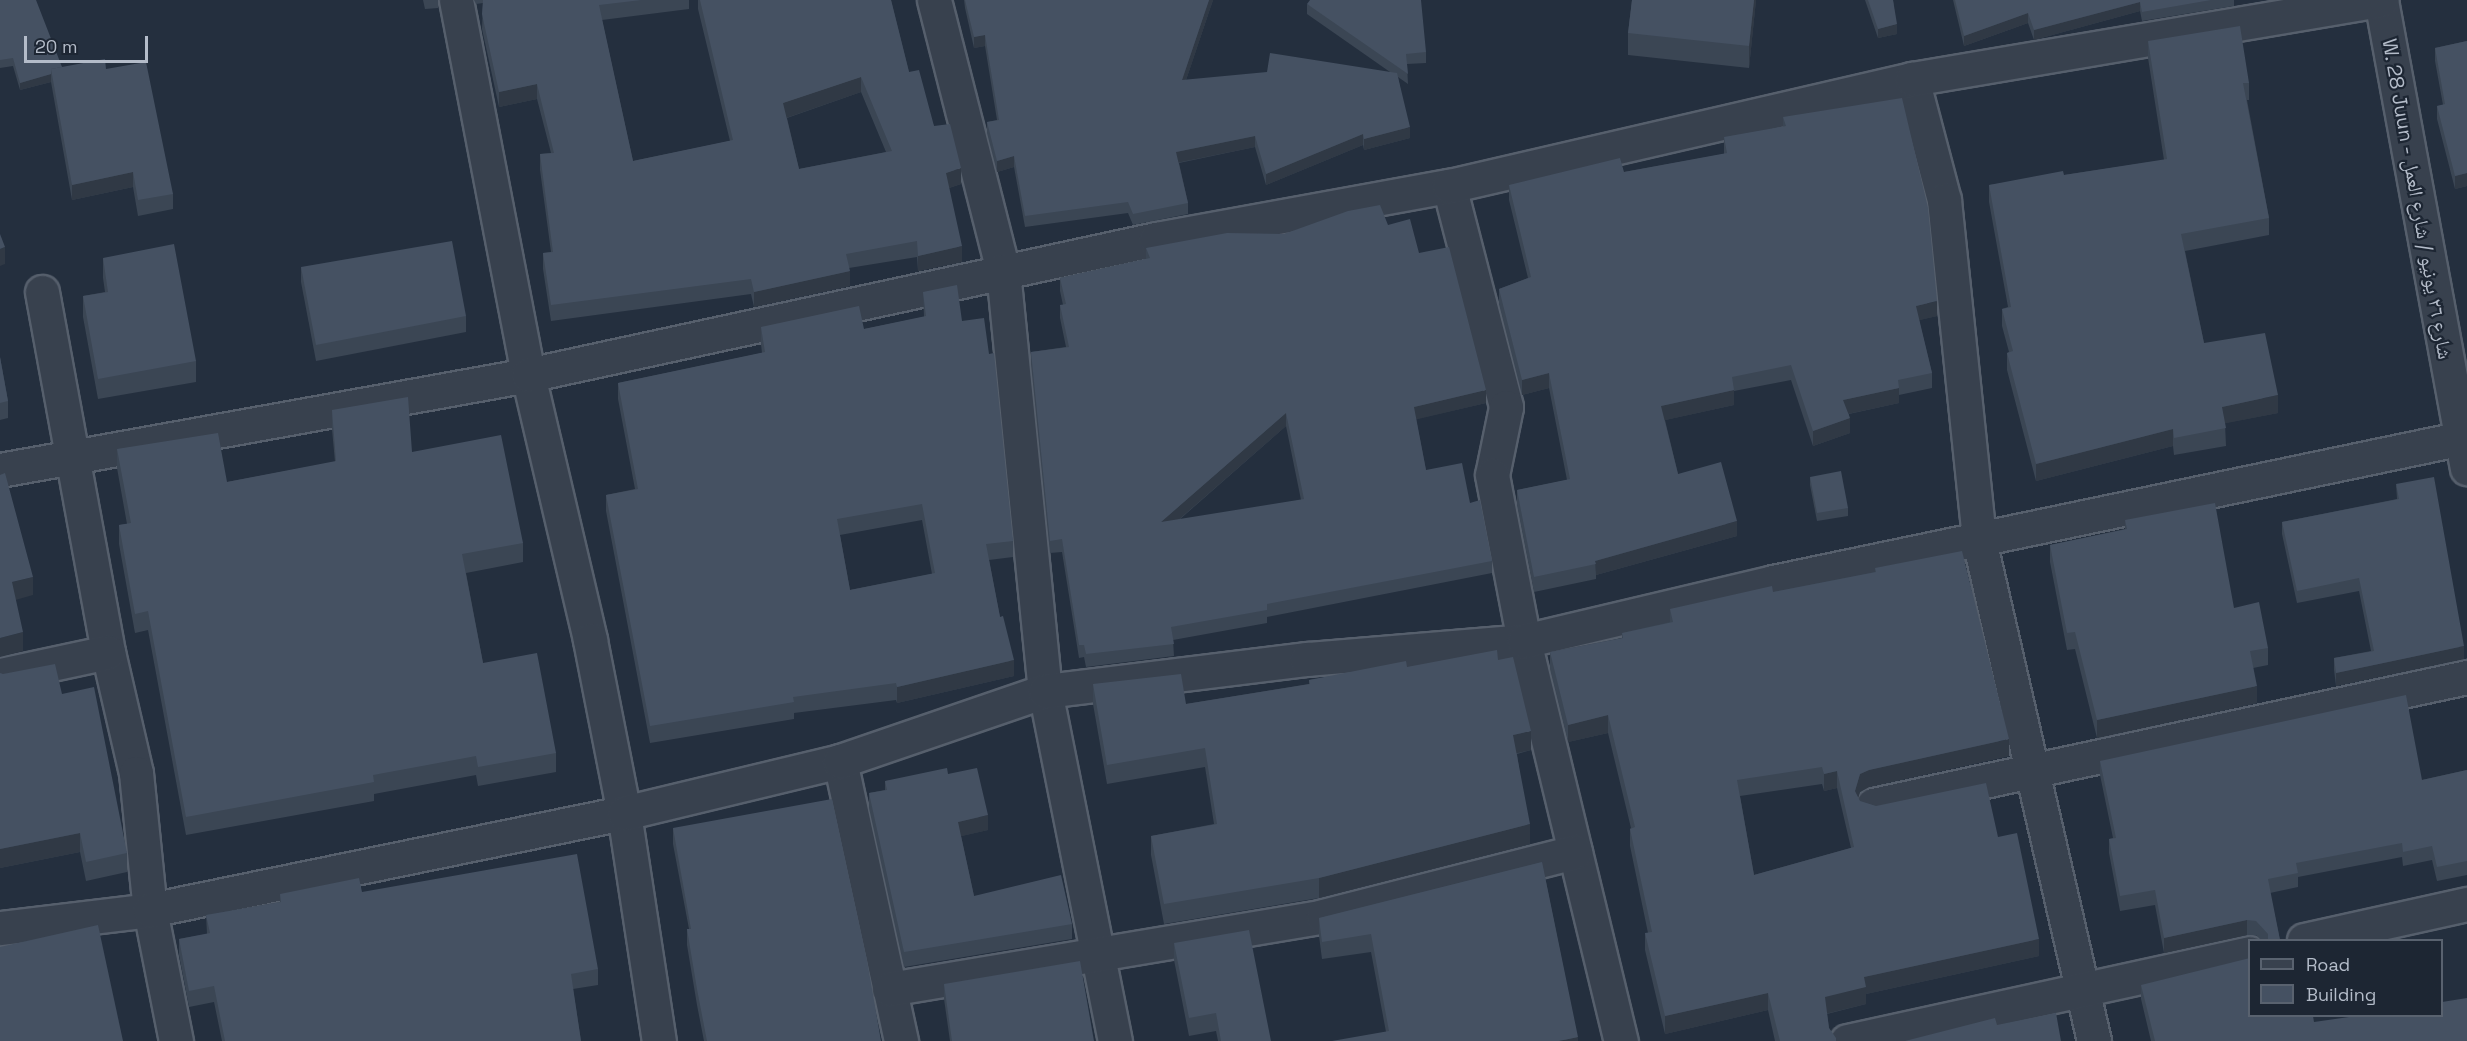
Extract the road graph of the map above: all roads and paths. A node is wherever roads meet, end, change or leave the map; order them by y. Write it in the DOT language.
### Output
graph roads {
  1 [pos="456,0"];
  2 [pos="934,0"];
  3 [pos="2381,0"];
  4 [pos="1912,79"];
  5 [pos="1449,186"];
  6 [pos="1003,271"];
  7 [pos="42,292"];
  8 [pos="528,375"];
  9 [pos="2465,448"];
  10 [pos="70,459"];
  11 [pos="0,470"];
  12 [pos="1979,540"];
  13 [pos="1524,641"];
  14 [pos="108,652"];
  15 [pos="0,675"];
  16 [pos="2467,677"];
  17 [pos="1045,691"];
  18 [pos="840,761"];
  19 [pos="2033,772"];
  20 [pos="1873,805"];
  21 [pos="624,813"];
  22 [pos="1575,852"];
  23 [pos="2467,904"];
  24 [pos="150,910"];
  25 [pos="0,928"];
  26 [pos="2309,939"];
  27 [pos="2248,953"];
  28 [pos="1099,955"];
  29 [pos="889,988"];
  30 [pos="2083,991"];
  31 [pos="176,1041"];
  32 [pos="659,1041"];
  33 [pos="901,1041"];
  34 [pos="1115,1041"];
  35 [pos="1621,1041"];
  36 [pos="1846,1041"];
  37 [pos="2094,1041"];
  1 -- 8 [label="street"];
  2 -- 6 [label="street"];
  3 -- 4 [label="street"];
  3 -- 9 [label="street, W. 28 Juun - شارع ٢٦ يونيو / شارع العمل"];
  4 -- 5 [label="street"];
  4 -- 12 [label="street"];
  5 -- 6 [label="street"];
  5 -- 13 [label="street"];
  6 -- 8 [label="street"];
  6 -- 17 [label="street"];
  7 -- 10 [label="street"];
  8 -- 10 [label="street"];
  8 -- 21 [label="street"];
  9 -- 12 [label="street"];
  10 -- 11 [label="street"];
  10 -- 14 [label="street"];
  12 -- 13 [label="street"];
  12 -- 19 [label="street"];
  13 -- 17 [label="street"];
  13 -- 22 [label="street"];
  14 -- 15 [label="street"];
  14 -- 24 [label="street"];
  16 -- 19 [label="street"];
  17 -- 18 [label="street"];
  17 -- 28 [label="street"];
  18 -- 21 [label="street"];
  18 -- 29 [label="street"];
  19 -- 20 [label="street"];
  19 -- 30 [label="street"];
  21 -- 24 [label="street"];
  21 -- 32 [label="street"];
  22 -- 28 [label="street"];
  22 -- 35 [label="street"];
  23 -- 26 [label="street"];
  24 -- 25 [label="street"];
  24 -- 31 [label="street"];
  27 -- 30 [label="street"];
  28 -- 29 [label="street"];
  28 -- 34 [label="street"];
  29 -- 33 [label="street"];
  30 -- 36 [label="street"];
  30 -- 37 [label="street"];
}
